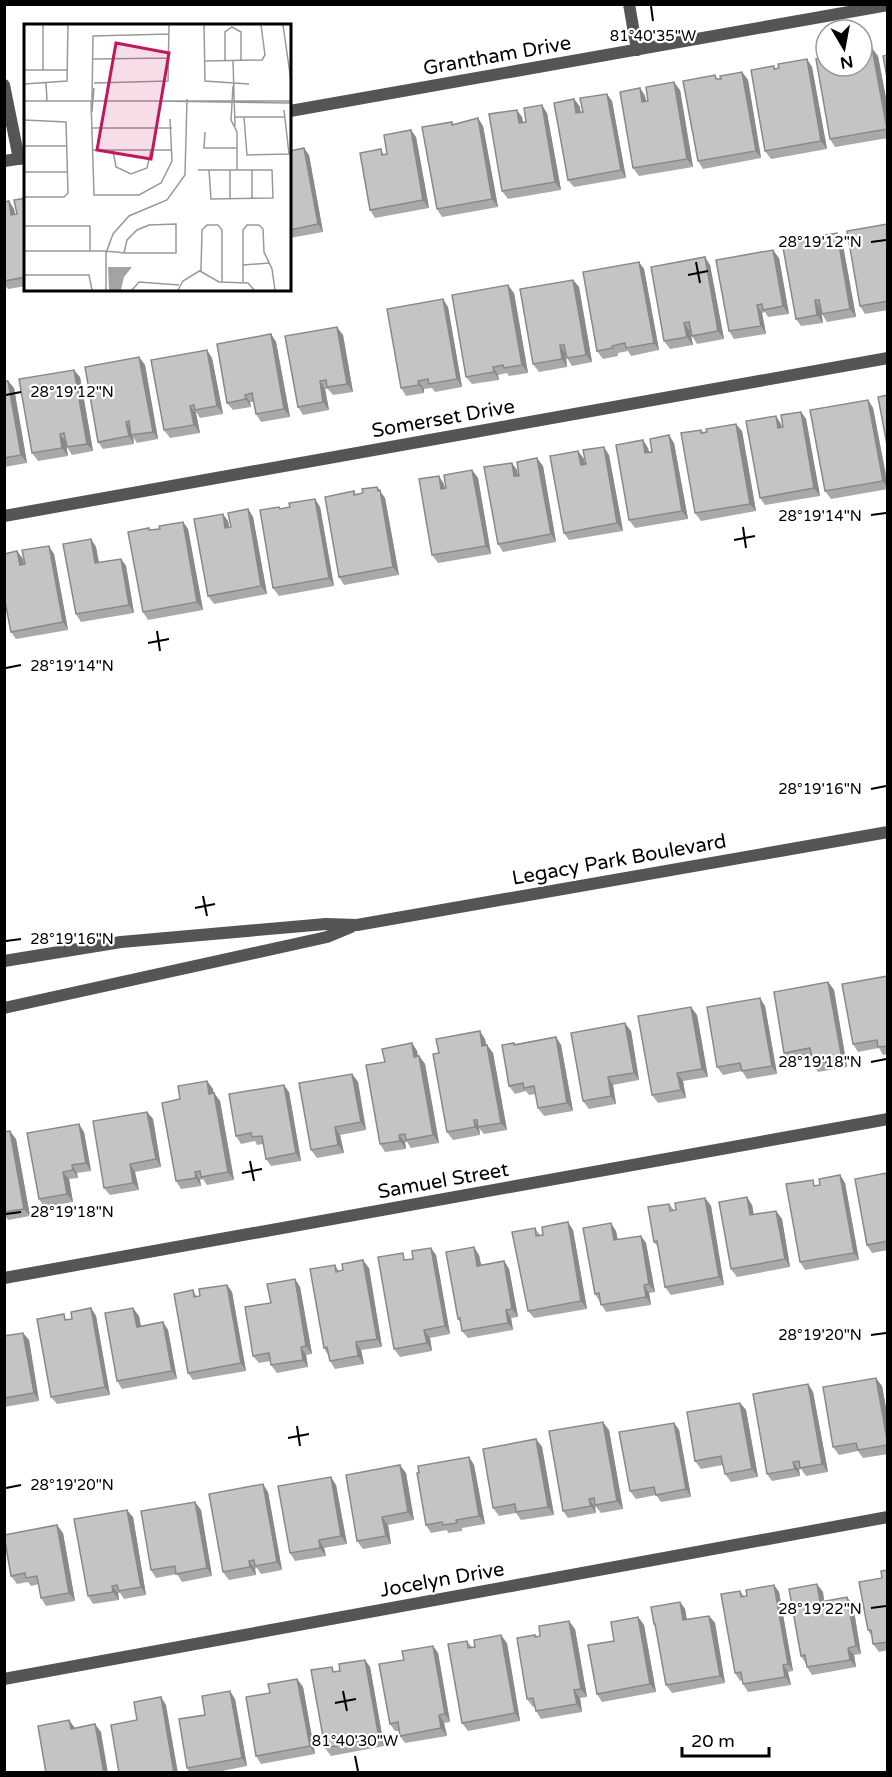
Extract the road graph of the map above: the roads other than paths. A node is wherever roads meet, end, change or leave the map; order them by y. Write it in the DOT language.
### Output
graph roads {
  1 [pos="629,4"];
  2 [pos="888,5"];
  3 [pos="637,50"];
  4 [pos="4,85"];
  5 [pos="291,111"];
  6 [pos="22,158"];
  7 [pos="4,161"];
  8 [pos="888,358"];
  9 [pos="4,516"];
  10 [pos="888,832"];
  11 [pos="357,925"];
  12 [pos="4,961"];
  13 [pos="4,1008"];
  14 [pos="888,1119"];
  15 [pos="4,1278"];
  16 [pos="888,1517"];
  17 [pos="4,1679"];
  1 -- 3 [label="street"];
  2 -- 3 [label="street, Grantham Drive"];
  3 -- 5 [label="street, Grantham Drive"];
  4 -- 6 [label="street"];
  6 -- 7 [label="street"];
  8 -- 9 [label="street, Somerset Drive"];
  10 -- 11 [label="street, Legacy Park Boulevard"];
  11 -- 12 [label="street, Legacy Park Boulevard"];
  11 -- 13 [label="street, Legacy Park Boulevard"];
  14 -- 15 [label="street, Samuel Street"];
  16 -- 17 [label="street, Jocelyn Drive"];
}
